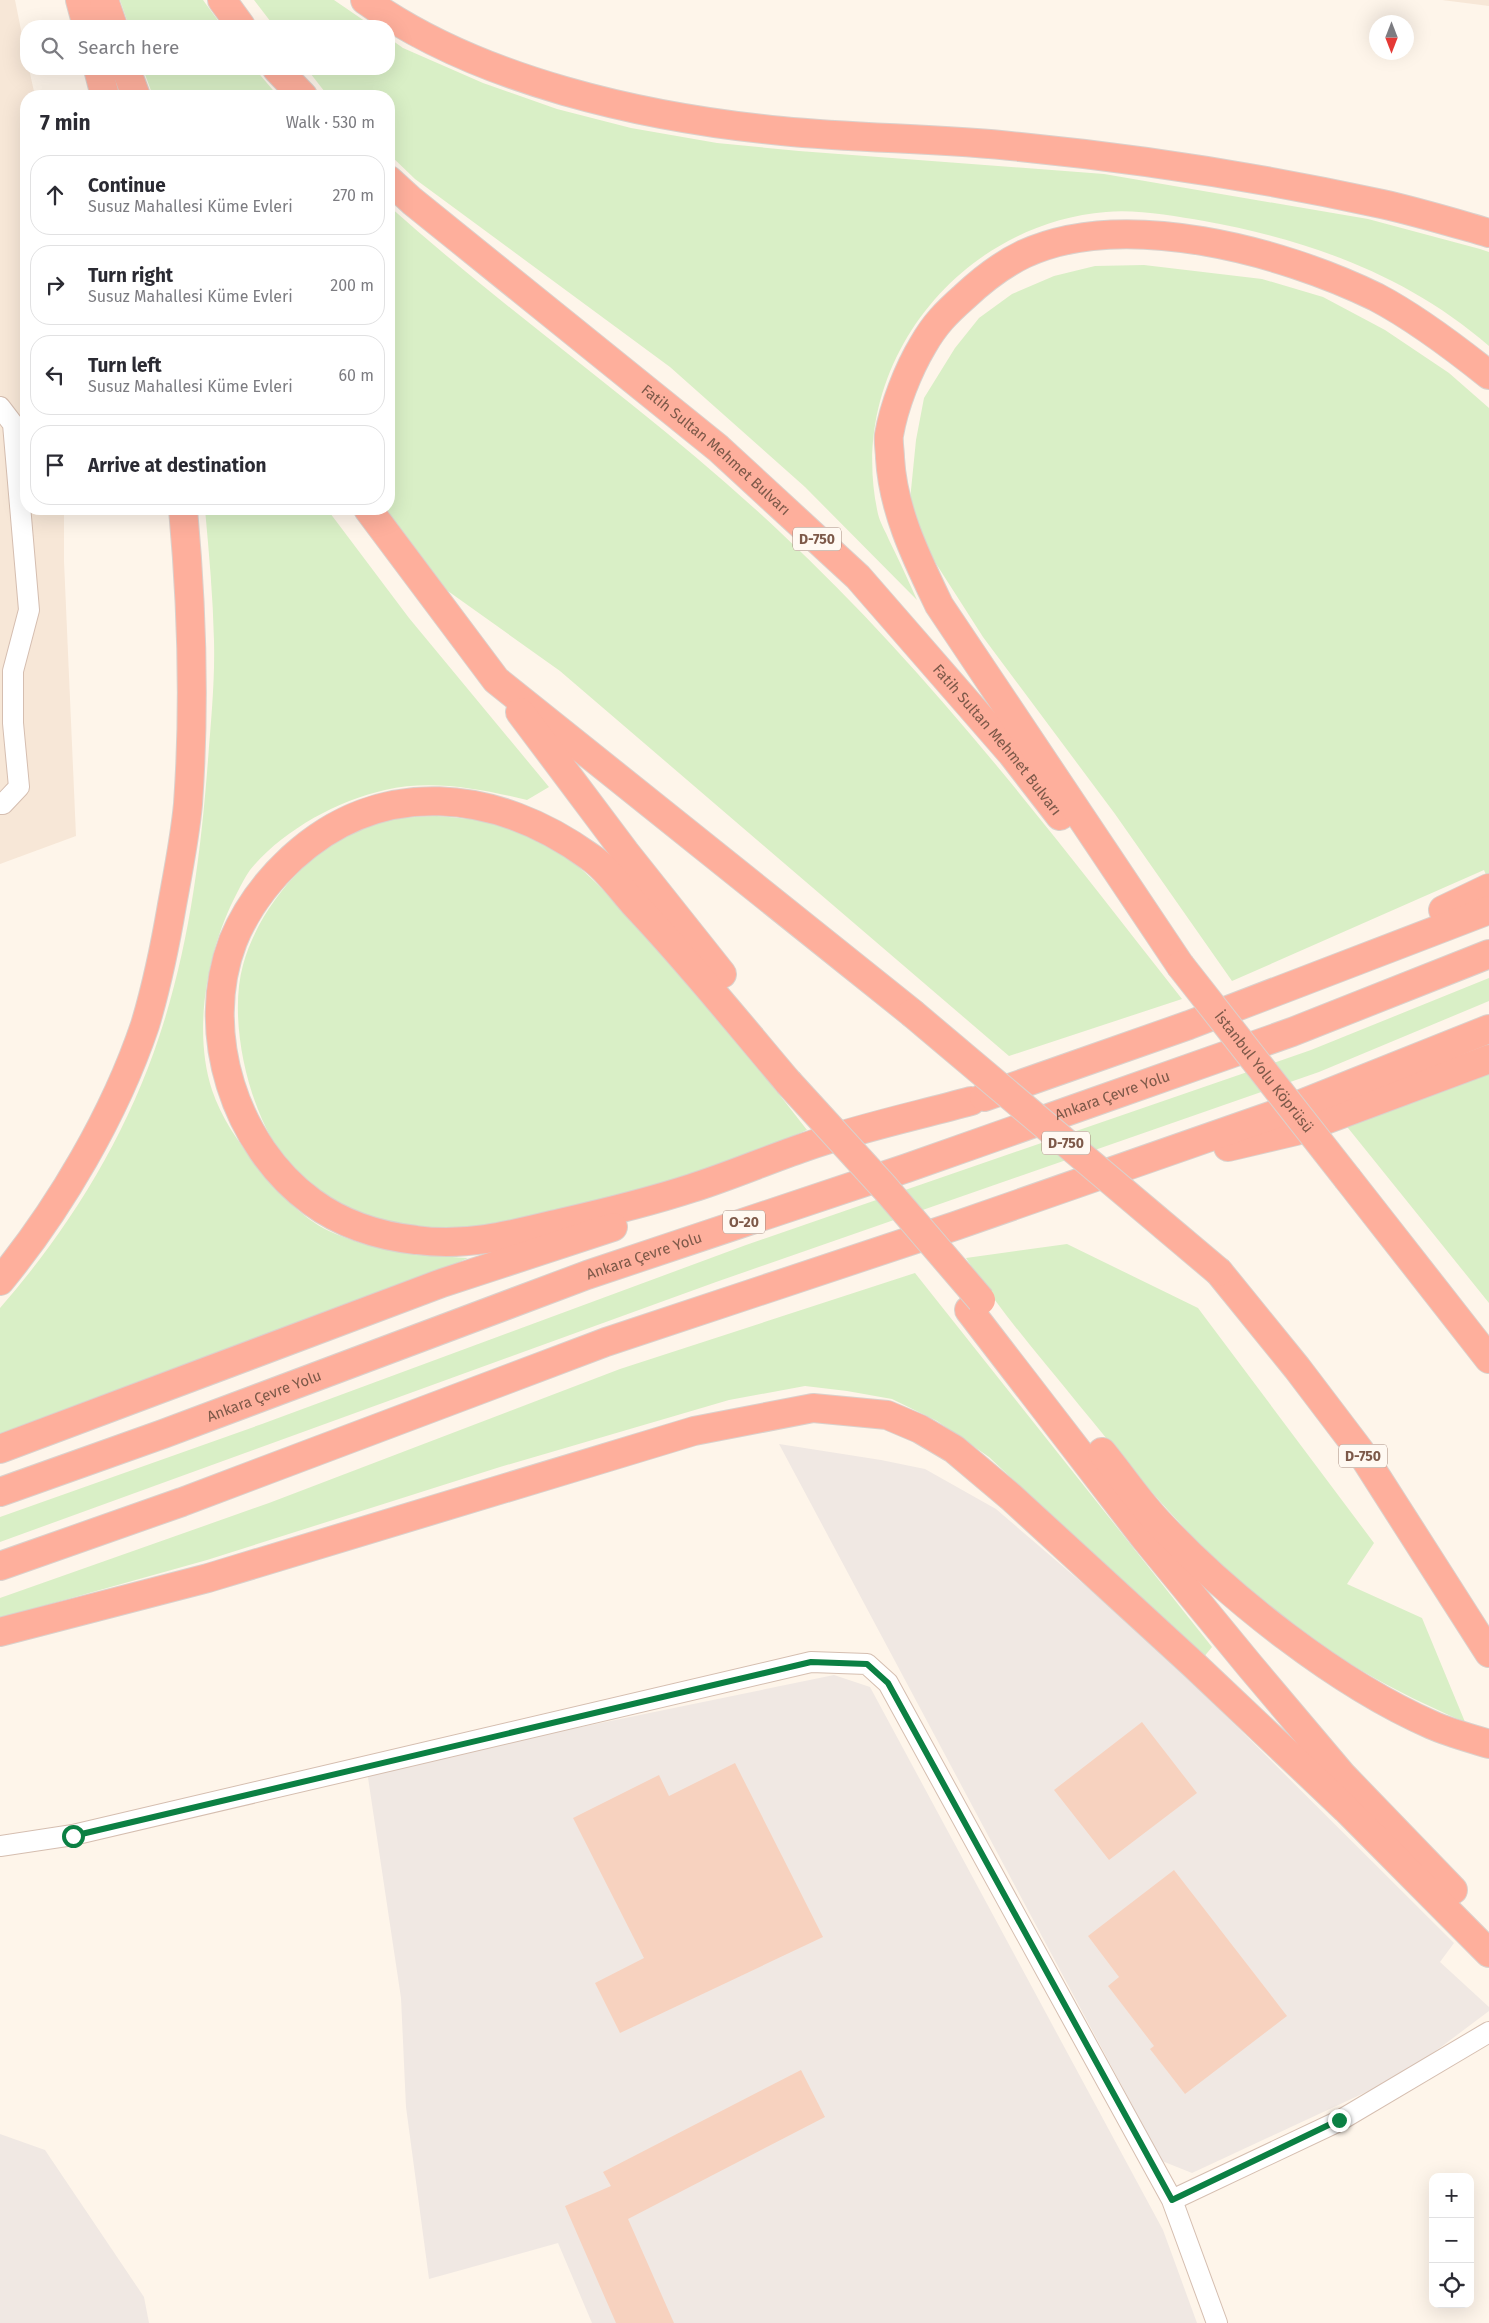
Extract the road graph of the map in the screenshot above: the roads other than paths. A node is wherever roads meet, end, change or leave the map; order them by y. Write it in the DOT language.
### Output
graph roads {
  1 [pos="80,0"];
  2 [pos="104,0"];
  3 [pos="222,0"];
  4 [pos="365,0"];
  5 [pos="85,20"];
  6 [pos="111,20"];
  7 [pos="237,20"];
  8 [pos="100,75"];
  9 [pos="128,75"];
  10 [pos="283,75"];
  11 [pos="103,90"];
  12 [pos="134,90"];
  13 [pos="296,90"];
  14 [pos="395,185"];
  15 [pos="1489,233"];
  16 [pos="1489,375"];
  17 [pos="0,407"];
  18 [pos="20,505"];
  19 [pos="21,515"];
  20 [pos="183,515"];
  21 [pos="372,515"];
  22 [pos="496,680"];
  23 [pos="0,804"];
  24 [pos="1489,888"];
  25 [pos="1489,910"];
  26 [pos="1489,954"];
  27 [pos="1180,965"];
  28 [pos="1189,1025"];
  29 [pos="1489,1029"];
  30 [pos="1489,1059"];
  31 [pos="794,1078"];
  32 [pos="971,1101"];
  33 [pos="1348,1178"];
  34 [pos="1080,1181"];
  35 [pos="0,1280"];
  36 [pos="975,1305"];
  37 [pos="1489,1335"];
  38 [pos="1489,1359"];
  39 [pos="0,1449"];
  40 [pos="0,1492"];
  41 [pos="0,1566"];
  42 [pos="0,1632"];
  43 [pos="1489,1653"];
  44 [pos="1489,1744"];
  45 [pos="0,1846"];
  46 [pos="1489,1926"];
  47 [pos="1489,1954"];
  48 [pos="1489,2032"];
  49 [pos="1172,2200"];
  50 [pos="1218,2323"];
  1 -- 5 [label="highway"];
  2 -- 6 [label="highway"];
  3 -- 7 [label="highway"];
  4 -- 15 [label="highway"];
  8 -- 11 [label="highway"];
  9 -- 12 [label="highway"];
  10 -- 13 [label="highway"];
  14 -- 27 [label="highway, Fatih Sultan Mehmet Bulvarı / D-750"];
  16 -- 27 [label="highway"];
  17 -- 18 [label="street"];
  19 -- 23 [label="street"];
  20 -- 35 [label="highway"];
  21 -- 22 [label="highway, D-750"];
  22 -- 31 [label="highway"];
  22 -- 43 [label="highway, D-750, bridge"];
  24 -- 28 [label="highway"];
  25 -- 28 [label="highway"];
  26 -- 40 [label="highway, Ankara Çevre Yolu / O-20"];
  27 -- 33 [label="highway, İstanbul Yolu Köprüsü / D-750, bridge"];
  28 -- 32 [label="highway"];
  29 -- 34 [label="highway"];
  30 -- 34 [label="highway"];
  31 -- 32 [label="highway"];
  31 -- 36 [label="highway, bridge"];
  32 -- 39 [label="highway"];
  33 -- 37 [label="highway"];
  33 -- 38 [label="highway, D-750"];
  34 -- 41 [label="highway"];
  36 -- 44 [label="highway"];
  36 -- 46 [label="highway"];
  42 -- 47 [label="highway"];
  45 -- 49 [label="street"];
  48 -- 49 [label="street"];
  49 -- 50 [label="street"];
}
